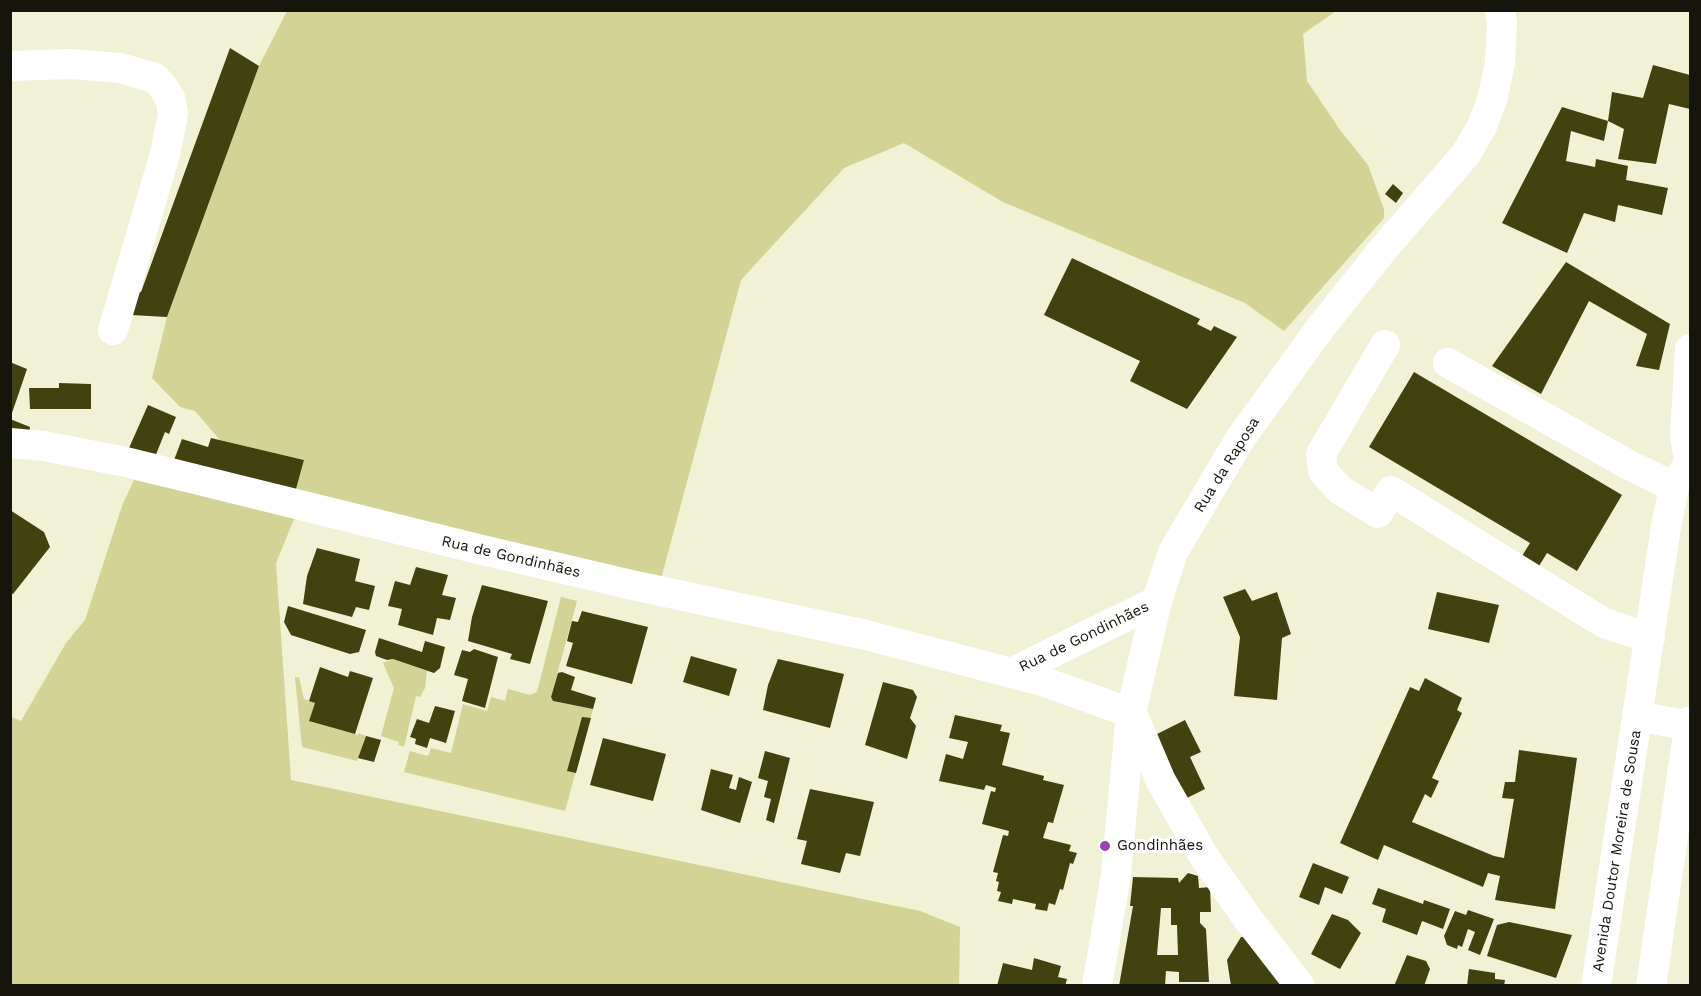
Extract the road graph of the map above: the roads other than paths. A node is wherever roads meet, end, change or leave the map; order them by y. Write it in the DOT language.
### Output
graph roads {
  1 [pos="1500,10"];
  2 [pos="10,66"];
  3 [pos="113,330"];
  4 [pos="1385,345"];
  5 [pos="1690,349"];
  6 [pos="1448,363"];
  7 [pos="1688,400"];
  8 [pos="10,443"];
  9 [pos="1690,461"];
  10 [pos="1674,487"];
  11 [pos="1158,601"];
  12 [pos="1650,638"];
  13 [pos="1011,673"];
  14 [pos="1131,713"];
  15 [pos="1637,716"];
  16 [pos="1690,720"];
  17 [pos="1690,726"];
  18 [pos="1097,986"];
  19 [pos="1300,986"];
  20 [pos="1596,986"];
  21 [pos="1651,986"];
  1 -- 11 [label="street, Rua da Raposa"];
  2 -- 3 [label="street"];
  4 -- 12 [label="street"];
  5 -- 7 [label="street, Avenida Doutor Moreira de Sousa"];
  6 -- 10 [label="street"];
  7 -- 9 [label="street, Avenida Doutor Moreira de Sousa"];
  8 -- 13 [label="street, Rua de Gondinhães"];
  9 -- 10 [label="street, Avenida Doutor Moreira de Sousa"];
  10 -- 12 [label="street, Avenida Doutor Moreira de Sousa"];
  11 -- 13 [label="street, Rua de Gondinhães"];
  11 -- 14 [label="street, Rua da Raposa"];
  12 -- 15 [label="street, Avenida Doutor Moreira de Sousa"];
  13 -- 14 [label="street, Rua de Gondinhães"];
  14 -- 18 [label="street, Rua da Raposa"];
  14 -- 19 [label="street"];
  15 -- 17 [label="street, Avenida Doutor Moreira de Sousa"];
  15 -- 20 [label="street, Avenida Doutor Moreira de Sousa"];
  16 -- 17 [label="street"];
  17 -- 21 [label="street"];
}
